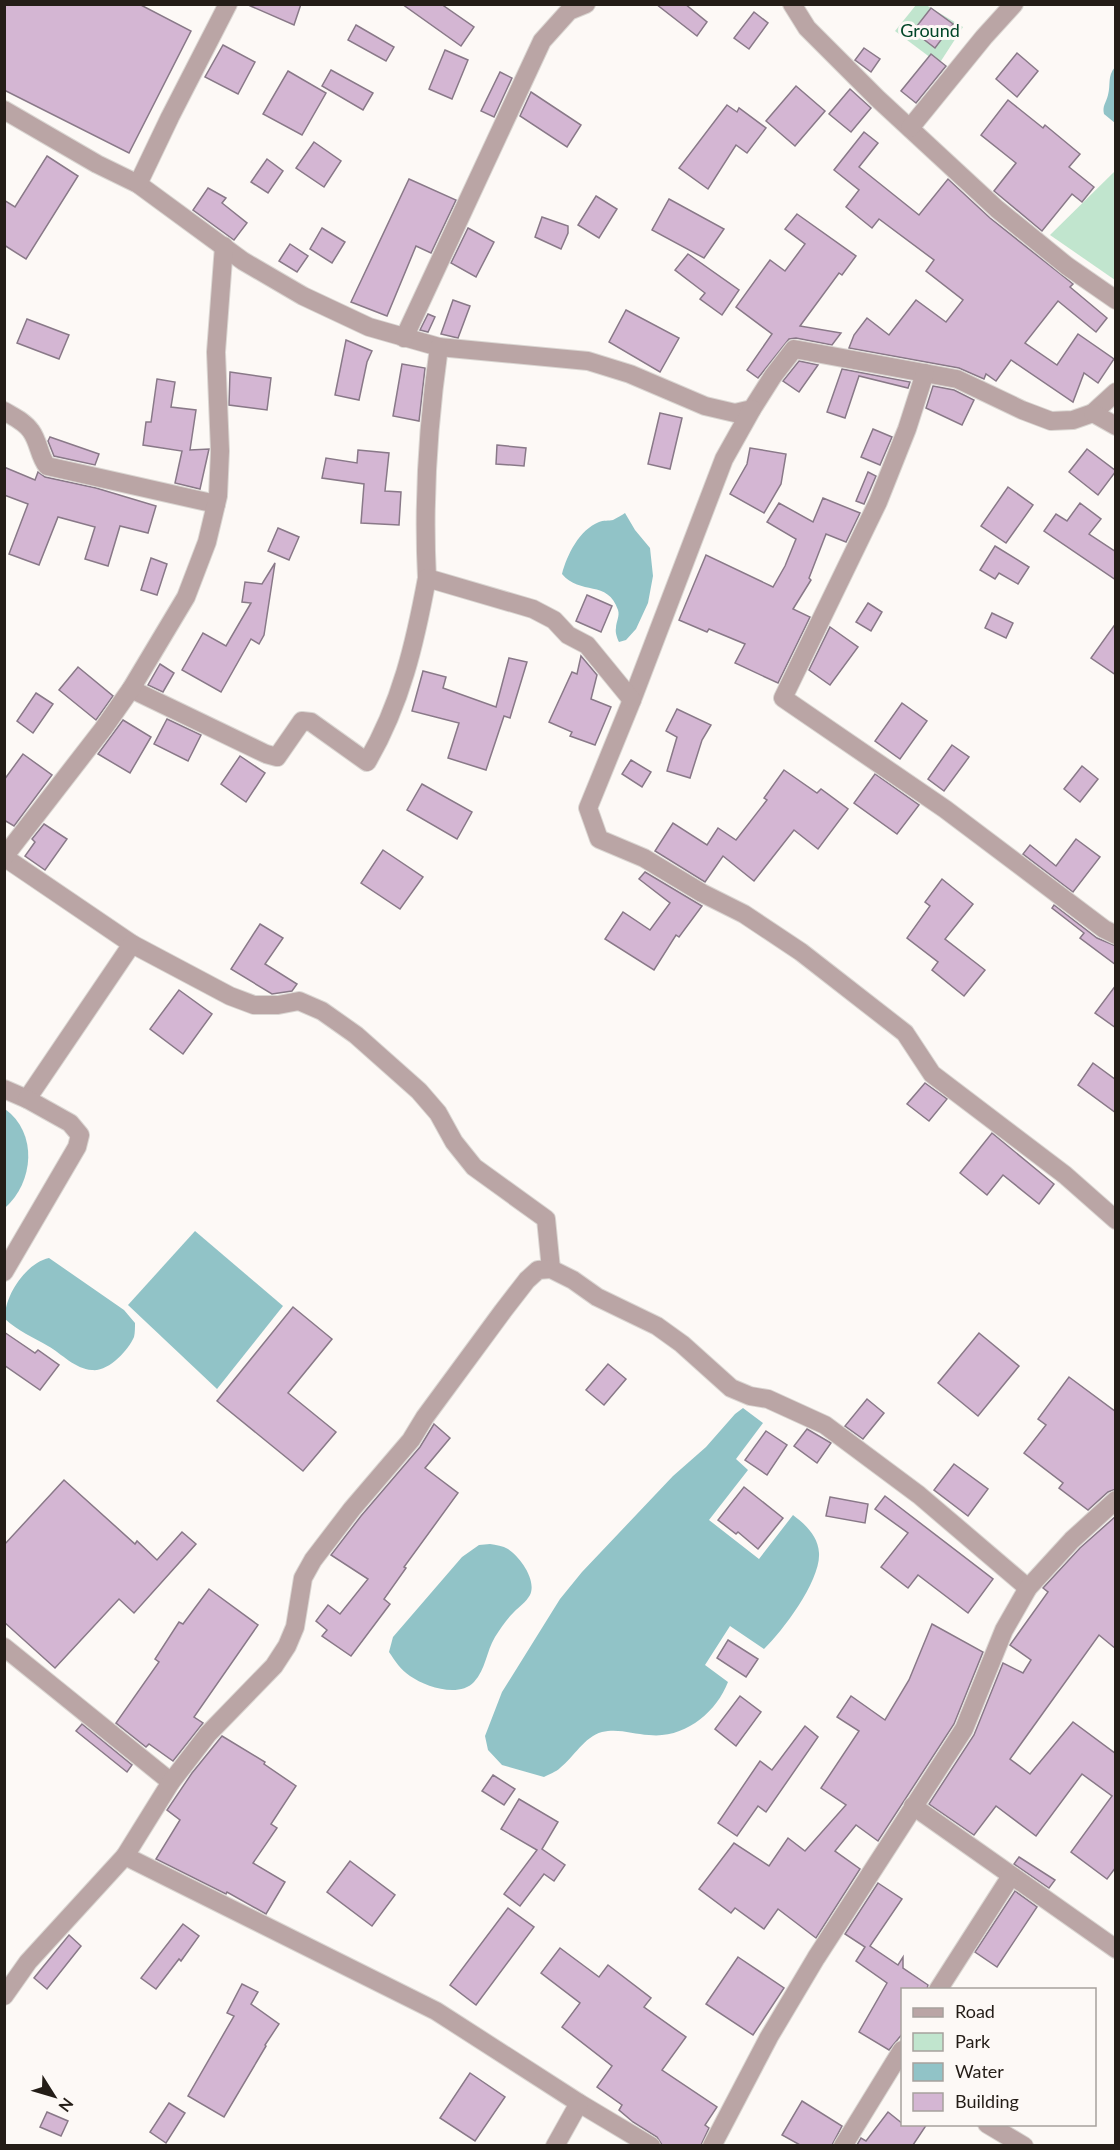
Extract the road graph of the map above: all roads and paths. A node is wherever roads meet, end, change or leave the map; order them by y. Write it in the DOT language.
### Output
graph roads {
  1 [pos="228,4"];
  2 [pos="586,4"];
  3 [pos="792,4"];
  4 [pos="1014,4"];
  5 [pos="4,110"];
  6 [pos="910,128"];
  7 [pos="138,184"];
  8 [pos="224,246"];
  9 [pos="1116,300"];
  10 [pos="404,338"];
  11 [pos="439,347"];
  12 [pos="926,373"];
  13 [pos="1116,392"];
  14 [pos="752,409"];
  15 [pos="4,411"];
  16 [pos="1093,413"];
  17 [pos="1116,426"];
  18 [pos="216,504"];
  19 [pos="427,578"];
  20 [pos="131,688"];
  21 [pos="632,700"];
  22 [pos="4,857"];
  23 [pos="1116,935"];
  24 [pos="132,944"];
  25 [pos="4,1089"];
  26 [pos="27,1099"];
  27 [pos="1116,1220"];
  28 [pos="551,1269"];
  29 [pos="4,1272"];
  30 [pos="1116,1500"];
  31 [pos="1028,1588"];
  32 [pos="4,1647"];
  33 [pos="171,1782"];
  34 [pos="913,1806"];
  35 [pos="125,1856"];
  36 [pos="1011,1876"];
  37 [pos="1116,1949"];
  38 [pos="939,1988"];
  39 [pos="4,1996"];
  40 [pos="901,2057"];
  41 [pos="896,2074"];
  42 [pos="579,2103"];
  43 [pos="991,2126"];
  44 [pos="555,2145"];
  45 [pos="651,2145"];
  46 [pos="712,2145"];
  47 [pos="843,2145"];
  48 [pos="1024,2145"];
  1 -- 7 [label="street"];
  2 -- 10 [label="street"];
  3 -- 6 [label="street"];
  4 -- 6 [label="street"];
  5 -- 7 [label="street"];
  6 -- 9 [label="street"];
  7 -- 8 [label="street"];
  8 -- 10 [label="street"];
  8 -- 18 [label="street"];
  10 -- 11 [label="street"];
  11 -- 14 [label="street"];
  11 -- 19 [label="street"];
  12 -- 14 [label="street"];
  12 -- 16 [label="street"];
  12 -- 23 [label="street"];
  13 -- 16 [label="street"];
  14 -- 21 [label="street"];
  15 -- 18 [label="street"];
  16 -- 17 [label="street"];
  18 -- 20 [label="street"];
  19 -- 20 [label="street"];
  19 -- 21 [label="street"];
  20 -- 22 [label="street"];
  21 -- 27 [label="street"];
  22 -- 24 [label="street"];
  24 -- 26 [label="street"];
  24 -- 28 [label="street"];
  25 -- 26 [label="street"];
  26 -- 29 [label="street"];
  28 -- 31 [label="street"];
  28 -- 33 [label="street"];
  30 -- 31 [label="street"];
  31 -- 34 [label="street"];
  32 -- 33 [label="street"];
  33 -- 35 [label="street"];
  34 -- 36 [label="street"];
  34 -- 46 [label="street"];
  35 -- 39 [label="street"];
  35 -- 42 [label="street"];
  36 -- 37 [label="street"];
  36 -- 38 [label="street"];
  40 -- 41 [label="street"];
  41 -- 47 [label="street"];
  42 -- 44 [label="street"];
  42 -- 45 [label="street"];
  43 -- 48 [label="street"];
}
